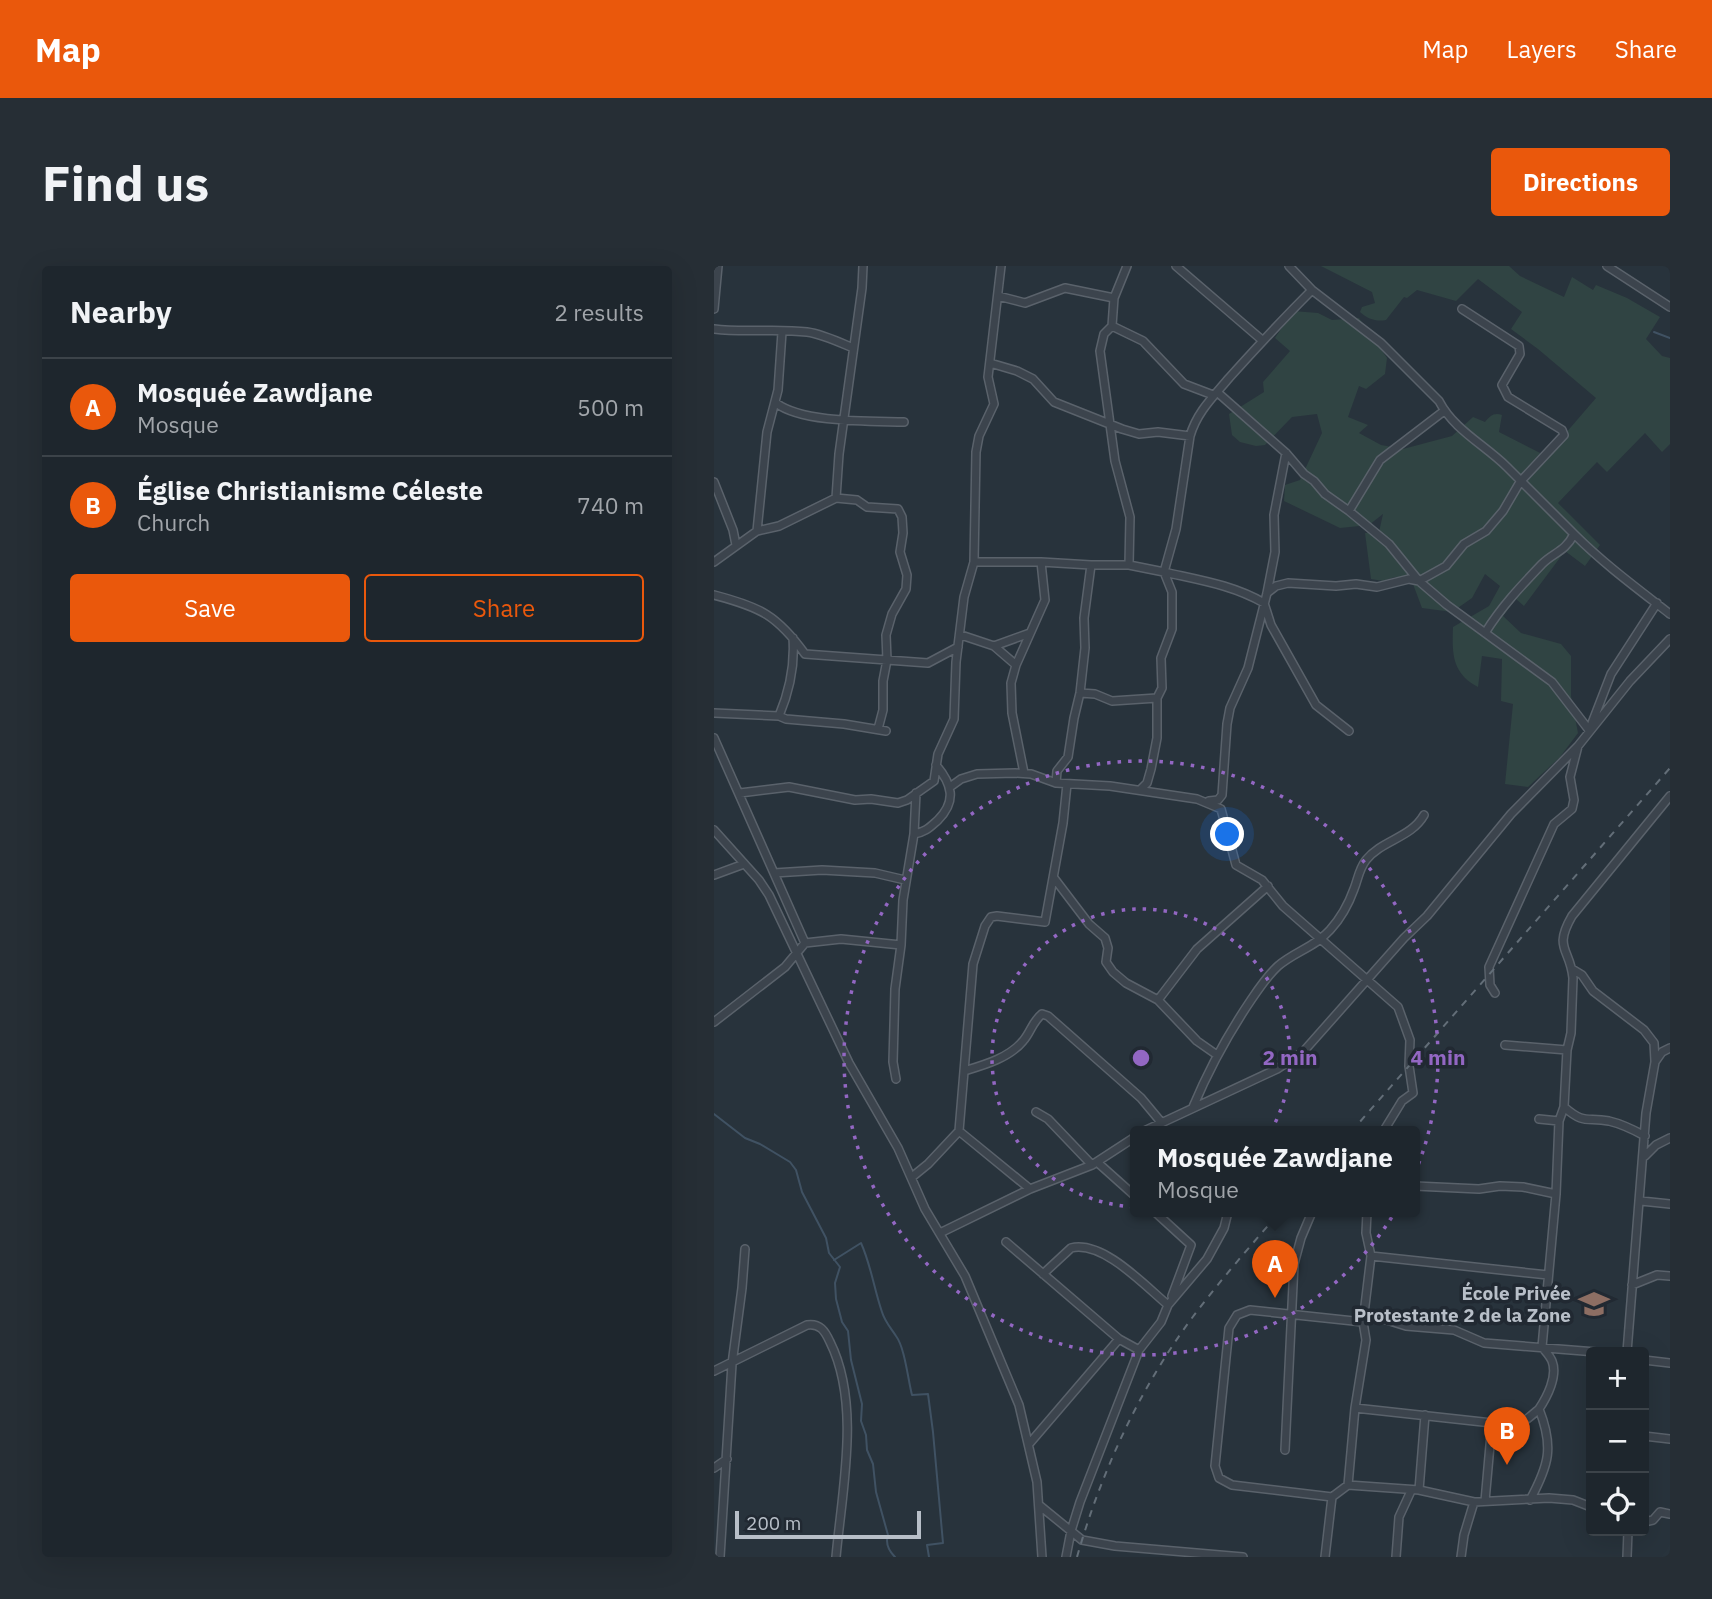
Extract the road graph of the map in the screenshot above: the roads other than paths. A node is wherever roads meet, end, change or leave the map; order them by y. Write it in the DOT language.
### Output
graph roads {
  1 [pos="718,266"];
  2 [pos="863,266"];
  3 [pos="1001,266"];
  4 [pos="1127,266"];
  5 [pos="1176,266"];
  6 [pos="1289,266"];
  7 [pos="1606,266"];
  8 [pos="1312,290"];
  9 [pos="998,296"];
  10 [pos="1114,298"];
  11 [pos="1670,307"];
  12 [pos="714,309"];
  13 [pos="1462,309"];
  14 [pos="1112,326"];
  15 [pos="714,329"];
  16 [pos="782,332"];
  17 [pos="1262,340"];
  18 [pos="853,348"];
  19 [pos="990,363"];
  20 [pos="1215,394"];
  21 [pos="776,403"];
  22 [pos="1444,411"];
  23 [pos="845,419"];
  24 [pos="904,422"];
  25 [pos="1109,423"];
  26 [pos="1189,436"];
  27 [pos="1286,453"];
  28 [pos="714,482"];
  29 [pos="1520,482"];
  30 [pos="836,498"];
  31 [pos="1349,511"];
  32 [pos="757,531"];
  33 [pos="1574,534"];
  34 [pos="736,545"];
  35 [pos="714,562"];
  36 [pos="974,562"];
  37 [pos="1041,562"];
  38 [pos="1091,565"];
  39 [pos="1129,565"];
  40 [pos="1164,572"];
  41 [pos="1419,581"];
  42 [pos="1267,593"];
  43 [pos="714,594"];
  44 [pos="1264,603"];
  45 [pos="1657,603"];
  46 [pos="1670,614"];
  47 [pos="1030,633"];
  48 [pos="1485,633"];
  49 [pos="961,635"];
  50 [pos="793,637"];
  51 [pos="1670,639"];
  52 [pos="994,646"];
  53 [pos="958,648"];
  54 [pos="887,660"];
  55 [pos="1016,665"];
  56 [pos="1080,693"];
  57 [pos="1157,698"];
  58 [pos="714,713"];
  59 [pos="779,716"];
  60 [pos="1589,730"];
  61 [pos="1349,731"];
  62 [pos="714,738"];
  63 [pos="1578,746"];
  64 [pos="936,765"];
  65 [pos="1024,774"];
  66 [pos="1056,783"];
  67 [pos="1067,784"];
  68 [pos="950,787"];
  69 [pos="1141,789"];
  70 [pos="740,793"];
  71 [pos="916,793"];
  72 [pos="1222,795"];
  73 [pos="1670,796"];
  74 [pos="1208,802"];
  75 [pos="1222,809"];
  76 [pos="1424,816"];
  77 [pos="714,830"];
  78 [pos="915,834"];
  79 [pos="744,864"];
  80 [pos="774,873"];
  81 [pos="714,875"];
  82 [pos="1054,878"];
  83 [pos="905,880"];
  84 [pos="1268,886"];
  85 [pos="1321,940"];
  86 [pos="805,943"];
  87 [pos="901,945"];
  88 [pos="798,954"];
  89 [pos="1572,969"];
  90 [pos="1366,979"];
  91 [pos="1495,993"];
  92 [pos="1158,1000"];
  93 [pos="714,1022"];
  94 [pos="1505,1045"];
  95 [pos="1670,1048"];
  96 [pos="1567,1050"];
  97 [pos="1217,1055"];
  98 [pos="1655,1062"];
  99 [pos="964,1071"];
  100 [pos="896,1079"];
  101 [pos="1193,1107"];
  102 [pos="1564,1107"];
  103 [pos="1036,1112"];
  104 [pos="1539,1119"];
  105 [pos="1559,1121"];
  106 [pos="1161,1122"];
  107 [pos="1153,1126"];
  108 [pos="1387,1126"];
  109 [pos="959,1131"];
  110 [pos="1645,1136"];
  111 [pos="1670,1138"];
  112 [pos="1130,1140"];
  113 [pos="1645,1156"];
  114 [pos="1094,1163"];
  115 [pos="912,1177"];
  116 [pos="1420,1186"];
  117 [pos="1030,1189"];
  118 [pos="1130,1192"];
  119 [pos="1556,1194"];
  120 [pos="1641,1201"];
  121 [pos="1670,1203"];
  122 [pos="1160,1217"];
  123 [pos="1227,1217"];
  124 [pos="1310,1217"];
  125 [pos="1367,1217"];
  126 [pos="940,1234"];
  127 [pos="1006,1242"];
  128 [pos="745,1249"];
  129 [pos="1371,1255"];
  130 [pos="1043,1274"];
  131 [pos="1548,1275"];
  132 [pos="1670,1276"];
  133 [pos="1632,1285"];
  134 [pos="1170,1303"];
  135 [pos="1292,1315"];
  136 [pos="1364,1319"];
  137 [pos="1119,1339"];
  138 [pos="1542,1347"];
  139 [pos="1627,1347"];
  140 [pos="1139,1350"];
  141 [pos="1586,1351"];
  142 [pos="1649,1361"];
  143 [pos="1670,1363"];
  144 [pos="732,1364"];
  145 [pos="714,1371"];
  146 [pos="1354,1408"];
  147 [pos="1539,1409"];
  148 [pos="1424,1415"];
  149 [pos="1492,1423"];
  150 [pos="1649,1436"];
  151 [pos="1670,1438"];
  152 [pos="1029,1444"];
  153 [pos="1284,1450"];
  154 [pos="727,1459"];
  155 [pos="714,1468"];
  156 [pos="1348,1485"];
  157 [pos="1415,1490"];
  158 [pos="1332,1497"];
  159 [pos="1530,1500"];
  160 [pos="1485,1501"];
  161 [pos="1474,1502"];
  162 [pos="1039,1505"];
  163 [pos="1586,1505"];
  164 [pos="1670,1514"];
  165 [pos="1649,1521"];
  166 [pos="1071,1531"];
  167 [pos="1628,1536"];
  168 [pos="1160,1553"];
  169 [pos="720,1557"];
  170 [pos="836,1557"];
  171 [pos="1042,1557"];
  172 [pos="1066,1557"];
  173 [pos="1243,1557"];
  174 [pos="1325,1557"];
  175 [pos="1396,1557"];
  176 [pos="1461,1557"];
  177 [pos="1626,1557"];
  1 -- 12 [label="street"];
  2 -- 18 [label="street"];
  3 -- 9 [label="street"];
  4 -- 10 [label="street"];
  5 -- 17 [label="street"];
  6 -- 8 [label="street"];
  7 -- 11 [label="street"];
  8 -- 17 [label="street"];
  8 -- 22 [label="street"];
  9 -- 10 [label="street"];
  9 -- 19 [label="street"];
  10 -- 14 [label="street"];
  13 -- 29 [label="street"];
  14 -- 20 [label="street"];
  14 -- 25 [label="street"];
  15 -- 16 [label="street"];
  16 -- 18 [label="street"];
  16 -- 21 [label="street"];
  17 -- 20 [label="street"];
  18 -- 23 [label="street"];
  19 -- 25 [label="street"];
  19 -- 36 [label="street"];
  20 -- 26 [label="street"];
  20 -- 27 [label="street"];
  21 -- 23 [label="street"];
  21 -- 32 [label="street"];
  22 -- 29 [label="street"];
  22 -- 31 [label="street"];
  23 -- 24 [label="street"];
  23 -- 30 [label="street"];
  25 -- 26 [label="street"];
  25 -- 39 [label="street"];
  26 -- 40 [label="street"];
  27 -- 31 [label="street"];
  27 -- 42 [label="street"];
  28 -- 34 [label="street"];
  29 -- 33 [label="street"];
  29 -- 41 [label="street"];
  30 -- 32 [label="street"];
  30 -- 54 [label="street"];
  31 -- 41 [label="street"];
  32 -- 34 [label="street"];
  33 -- 45 [label="street"];
  33 -- 48 [label="street"];
  34 -- 35 [label="street"];
  36 -- 37 [label="street"];
  36 -- 49 [label="street"];
  37 -- 38 [label="street"];
  37 -- 47 [label="street"];
  38 -- 39 [label="street"];
  38 -- 56 [label="street"];
  39 -- 40 [label="street"];
  40 -- 44 [label="street"];
  40 -- 57 [label="street"];
  41 -- 42 [label="street"];
  41 -- 48 [label="street"];
  42 -- 44 [label="street"];
  43 -- 50 [label="street"];
  44 -- 61 [label="street"];
  44 -- 72 [label="street"];
  45 -- 46 [label="street"];
  45 -- 60 [label="street"];
  47 -- 52 [label="street"];
  47 -- 55 [label="street"];
  48 -- 60 [label="street"];
  49 -- 52 [label="street"];
  49 -- 53 [label="street"];
  50 -- 54 [label="street"];
  50 -- 59 [label="street"];
  51 -- 60 [label="street"];
  52 -- 55 [label="street"];
  53 -- 54 [label="street"];
  53 -- 64 [label="street"];
  54 -- 59 [label="street"];
  55 -- 65 [label="street"];
  56 -- 57 [label="street"];
  56 -- 66 [label="street"];
  57 -- 69 [label="street"];
  58 -- 59 [label="street"];
  60 -- 63 [label="street"];
  62 -- 70 [label="street"];
  63 -- 90 [label="street"];
  63 -- 91 [label="street"];
  64 -- 68 [label="street"];
  64 -- 71 [label="street"];
  65 -- 66 [label="street"];
  65 -- 68 [label="street"];
  66 -- 67 [label="street"];
  67 -- 69 [label="street"];
  67 -- 82 [label="street"];
  68 -- 78 [label="street"];
  69 -- 74 [label="street"];
  70 -- 71 [label="street"];
  70 -- 80 [label="street"];
  71 -- 78 [label="street"];
  72 -- 74 [label="street"];
  72 -- 75 [label="street"];
  73 -- 89 [label="street"];
  74 -- 75 [label="street"];
  75 -- 84 [label="street"];
  76 -- 85 [label="street"];
  77 -- 79 [label="street"];
  78 -- 83 [label="street"];
  79 -- 81 [label="street"];
  79 -- 88 [label="street"];
  80 -- 83 [label="street"];
  80 -- 86 [label="street"];
  82 -- 92 [label="street"];
  82 -- 99 [label="street"];
  83 -- 87 [label="street"];
  84 -- 85 [label="street"];
  84 -- 92 [label="street"];
  85 -- 90 [label="street"];
  85 -- 97 [label="street"];
  86 -- 87 [label="street"];
  86 -- 88 [label="street"];
  87 -- 100 [label="street"];
  88 -- 93 [label="street"];
  88 -- 115 [label="street"];
  89 -- 96 [label="street"];
  89 -- 98 [label="street"];
  90 -- 101 [label="street"];
  90 -- 108 [label="street"];
  92 -- 97 [label="street"];
  94 -- 96 [label="street"];
  95 -- 98 [label="street"];
  96 -- 102 [label="street"];
  97 -- 101 [label="street"];
  98 -- 110 [label="street"];
  99 -- 106 [label="street"];
  99 -- 109 [label="street"];
  101 -- 106 [label="street"];
  102 -- 105 [label="street"];
  102 -- 110 [label="street"];
  103 -- 114 [label="street"];
  104 -- 105 [label="street"];
  105 -- 119 [label="street"];
  106 -- 107 [label="street"];
  109 -- 115 [label="street"];
  109 -- 117 [label="street"];
  110 -- 113 [label="street"];
  111 -- 113 [label="street"];
  112 -- 114 [label="street"];
  113 -- 120 [label="street"];
  114 -- 117 [label="street"];
  114 -- 118 [label="street"];
  115 -- 126 [label="street"];
  116 -- 119 [label="street"];
  117 -- 126 [label="street"];
  119 -- 131 [label="street"];
  120 -- 121 [label="street"];
  120 -- 133 [label="street"];
  122 -- 134 [label="street"];
  123 -- 134 [label="street"];
  124 -- 135 [label="street"];
  125 -- 129 [label="street"];
  126 -- 152 [label="street"];
  127 -- 130 [label="street"];
  128 -- 144 [label="street"];
  129 -- 131 [label="street"];
  129 -- 136 [label="street"];
  130 -- 134 [label="street"];
  130 -- 137 [label="street"];
  131 -- 138 [label="street"];
  132 -- 133 [label="street"];
  133 -- 139 [label="street"];
  134 -- 140 [label="street"];
  135 -- 136 [label="street"];
  135 -- 153 [label="street"];
  135 -- 158 [label="street"];
  136 -- 138 [label="street"];
  136 -- 146 [label="street"];
  137 -- 140 [label="street"];
  137 -- 152 [label="street"];
  138 -- 141 [label="street"];
  138 -- 147 [label="street"];
  140 -- 166 [label="street"];
  142 -- 143 [label="street"];
  144 -- 145 [label="street"];
  144 -- 154 [label="street"];
  144 -- 170 [label="street"];
  146 -- 148 [label="street"];
  146 -- 156 [label="street"];
  147 -- 149 [label="street"];
  147 -- 159 [label="street"];
  148 -- 149 [label="street"];
  148 -- 157 [label="street"];
  149 -- 160 [label="street"];
  150 -- 151 [label="street"];
  152 -- 162 [label="street"];
  154 -- 155 [label="street"];
  154 -- 169 [label="street"];
  156 -- 157 [label="street"];
  156 -- 158 [label="street"];
  157 -- 161 [label="street"];
  157 -- 175 [label="street"];
  158 -- 174 [label="street"];
  159 -- 160 [label="street"];
  159 -- 163 [label="street"];
  160 -- 161 [label="street"];
  161 -- 176 [label="street"];
  162 -- 166 [label="street"];
  162 -- 171 [label="street"];
  164 -- 165 [label="street"];
  166 -- 168 [label="street"];
  166 -- 172 [label="street"];
  167 -- 177 [label="street"];
  168 -- 173 [label="street"];
}
